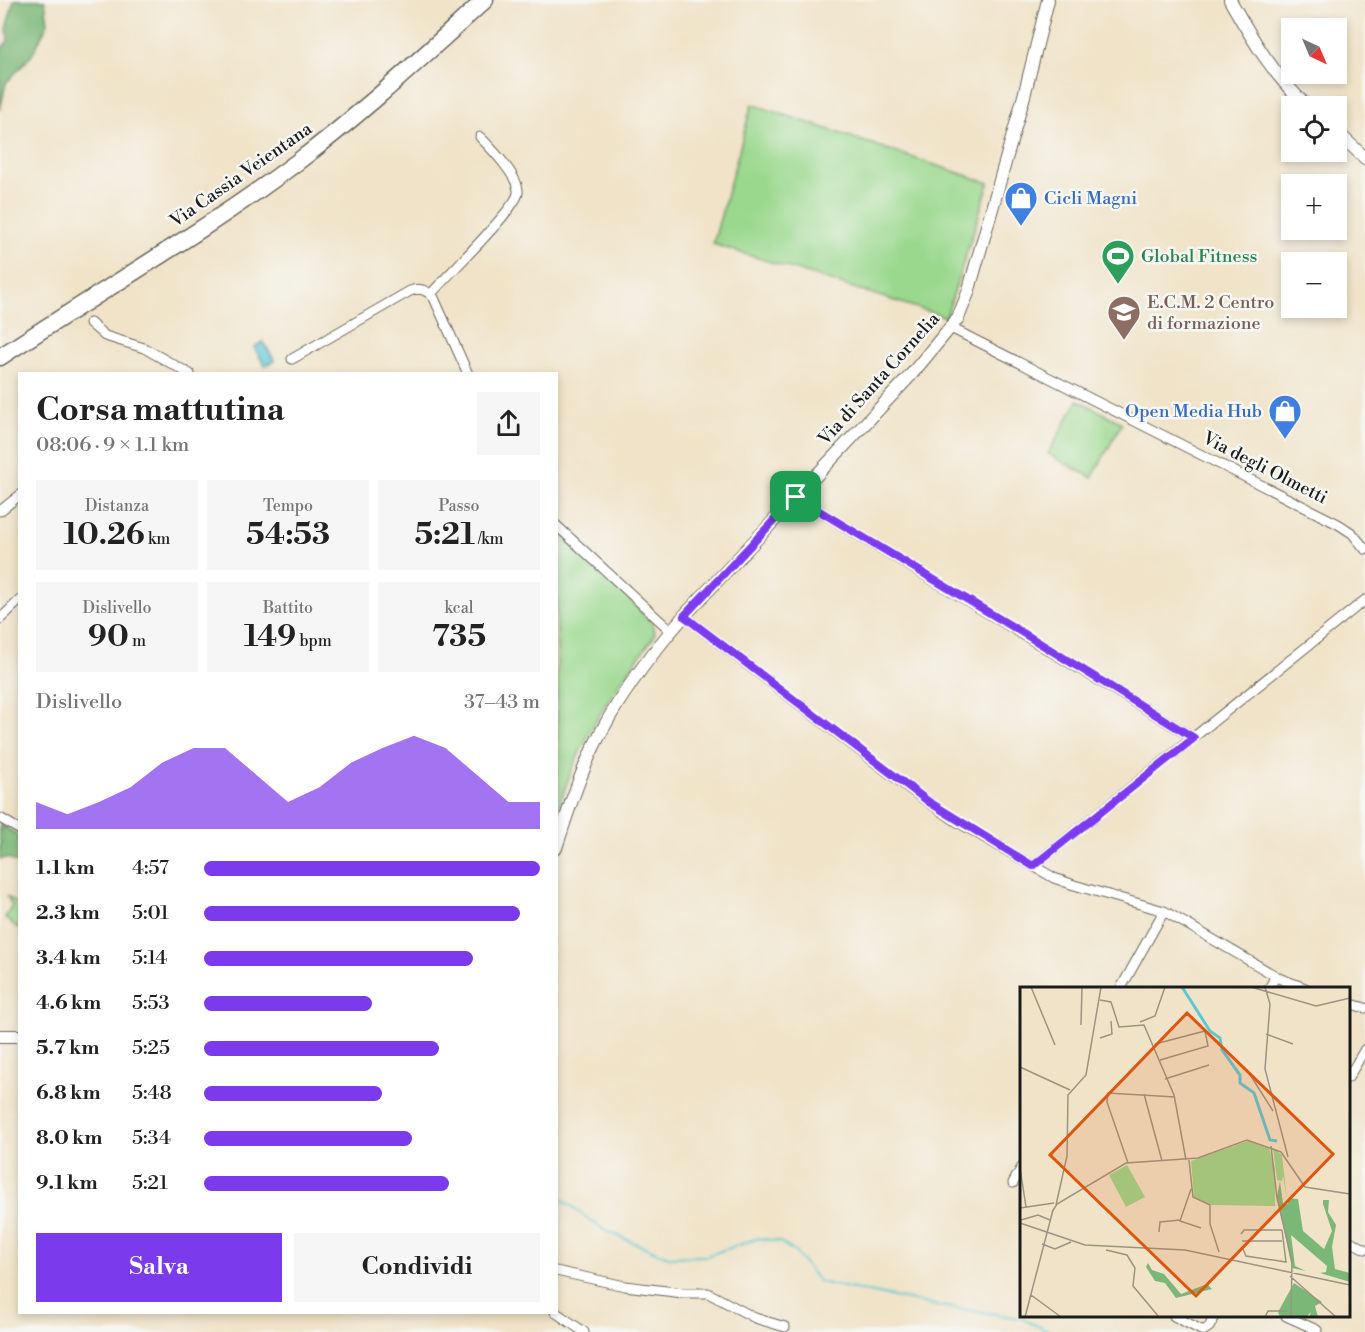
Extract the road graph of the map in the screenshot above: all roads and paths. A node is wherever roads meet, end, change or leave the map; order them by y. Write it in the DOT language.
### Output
graph roads {
  1 [pos="469,0"];
  2 [pos="485,0"];
  3 [pos="1048,0"];
  4 [pos="1230,0"];
  5 [pos="1296,96"];
  6 [pos="480,137"];
  7 [pos="1347,141"];
  8 [pos="1365,158"];
  9 [pos="431,294"];
  10 [pos="90,324"];
  11 [pos="951,328"];
  12 [pos="0,345"];
  13 [pos="0,357"];
  14 [pos="292,359"];
  15 [pos="186,372"];
  16 [pos="467,372"];
  17 [pos="18,497"];
  18 [pos="796,497"];
  19 [pos="0,511"];
  20 [pos="558,527"];
  21 [pos="1365,549"];
  22 [pos="1365,600"];
  23 [pos="18,602"];
  24 [pos="684,616"];
  25 [pos="0,619"];
  26 [pos="671,631"];
  27 [pos="1194,738"];
  28 [pos="0,818"];
  29 [pos="18,829"];
  30 [pos="558,842"];
  31 [pos="1033,866"];
  32 [pos="1164,911"];
  33 [pos="1276,976"];
  34 [pos="1122,987"];
  35 [pos="1270,987"];
  36 [pos="1303,987"];
  37 [pos="1350,1004"];
  38 [pos="1365,1008"];
  39 [pos="0,1036"];
  40 [pos="18,1036"];
  41 [pos="1365,1049"];
  42 [pos="1350,1075"];
  43 [pos="1020,1171"];
  44 [pos="1013,1183"];
  45 [pos="1350,1241"];
  46 [pos="1365,1249"];
  47 [pos="558,1271"];
  48 [pos="558,1314"];
  49 [pos="1176,1317"];
  50 [pos="1214,1317"];
  51 [pos="1288,1317"];
  52 [pos="785,1328"];
  53 [pos="1317,1330"];
  54 [pos="584,1332"];
  1 -- 12 [label="highway, Via Cassia Veientana"];
  2 -- 13 [label="highway, Via Cassia Veientana"];
  3 -- 11 [label="street, Via di Santa Cornelia"];
  4 -- 5 [label="street"];
  6 -- 9 [label="street"];
  7 -- 8 [label="street"];
  9 -- 14 [label="street"];
  9 -- 16 [label="street"];
  10 -- 15 [label="street"];
  11 -- 18 [label="street, Via di Santa Cornelia"];
  11 -- 21 [label="street, Via degli Olmetti"];
  17 -- 19 [label="street"];
  18 -- 24 [label="street, Via di Santa Cornelia"];
  18 -- 27 [label="street"];
  20 -- 26 [label="street"];
  22 -- 27 [label="street"];
  23 -- 25 [label="street"];
  24 -- 26 [label="street, Via di Santa Cornelia"];
  24 -- 31 [label="street"];
  26 -- 30 [label="street, Via di Santa Cornelia"];
  27 -- 31 [label="street"];
  28 -- 29 [label="street"];
  31 -- 32 [label="street"];
  32 -- 33 [label="street"];
  32 -- 34 [label="street"];
  33 -- 35 [label="street"];
  33 -- 36 [label="street"];
  37 -- 38 [label="street"];
  39 -- 40 [label="street"];
  41 -- 42 [label="street"];
  43 -- 44 [label="street"];
  45 -- 46 [label="street"];
  47 -- 52 [label="street"];
  48 -- 54 [label="street"];
  49 -- 50 [label="street"];
  51 -- 53 [label="street"];
}
